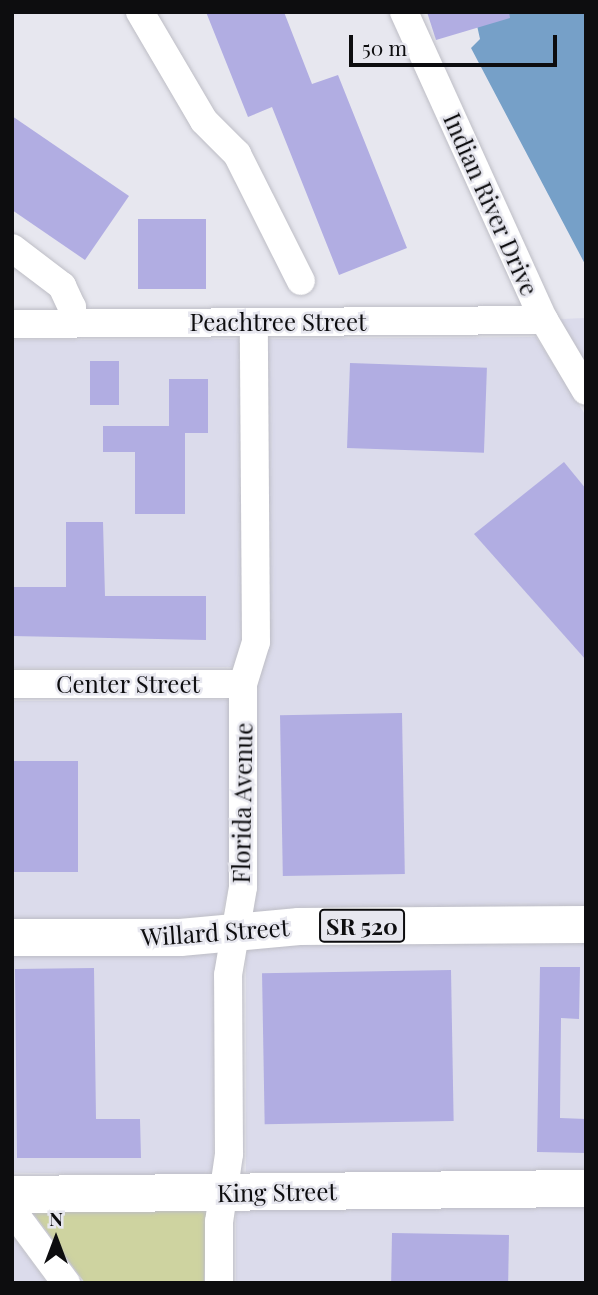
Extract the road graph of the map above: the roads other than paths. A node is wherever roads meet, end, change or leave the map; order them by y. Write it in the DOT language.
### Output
graph roads {
  1 [pos="140,12"];
  2 [pos="404,12"];
  3 [pos="15,253"];
  4 [pos="301,281"];
  5 [pos="544,320"];
  6 [pos="254,323"];
  7 [pos="12,324"];
  8 [pos="72,324"];
  9 [pos="586,391"];
  10 [pos="12,684"];
  11 [pos="243,684"];
  12 [pos="586,924"];
  13 [pos="234,932"];
  14 [pos="12,937"];
  15 [pos="586,1188"];
  16 [pos="226,1192"];
  17 [pos="12,1194"];
  18 [pos="12,1210"];
  19 [pos="66,1283"];
  20 [pos="219,1283"];
  1 -- 4 [label="street"];
  2 -- 5 [label="street, Indian River Drive"];
  3 -- 8 [label="street"];
  5 -- 6 [label="street, Peachtree Street"];
  5 -- 9 [label="street, Indian River Drive"];
  6 -- 8 [label="street, Peachtree Street"];
  6 -- 11 [label="street, Florida Avenue"];
  7 -- 8 [label="street, Peachtree Street"];
  10 -- 11 [label="street, Center Street"];
  11 -- 13 [label="street, Florida Avenue"];
  12 -- 13 [label="main road, Willard Street / SR 520"];
  13 -- 14 [label="main road, Willard Street / SR 520"];
  13 -- 16 [label="street, Florida Avenue"];
  15 -- 16 [label="main road, King Street"];
  16 -- 17 [label="main road, King Street"];
  16 -- 20 [label="street, Florida Avenue"];
  18 -- 19 [label="street"];
}
